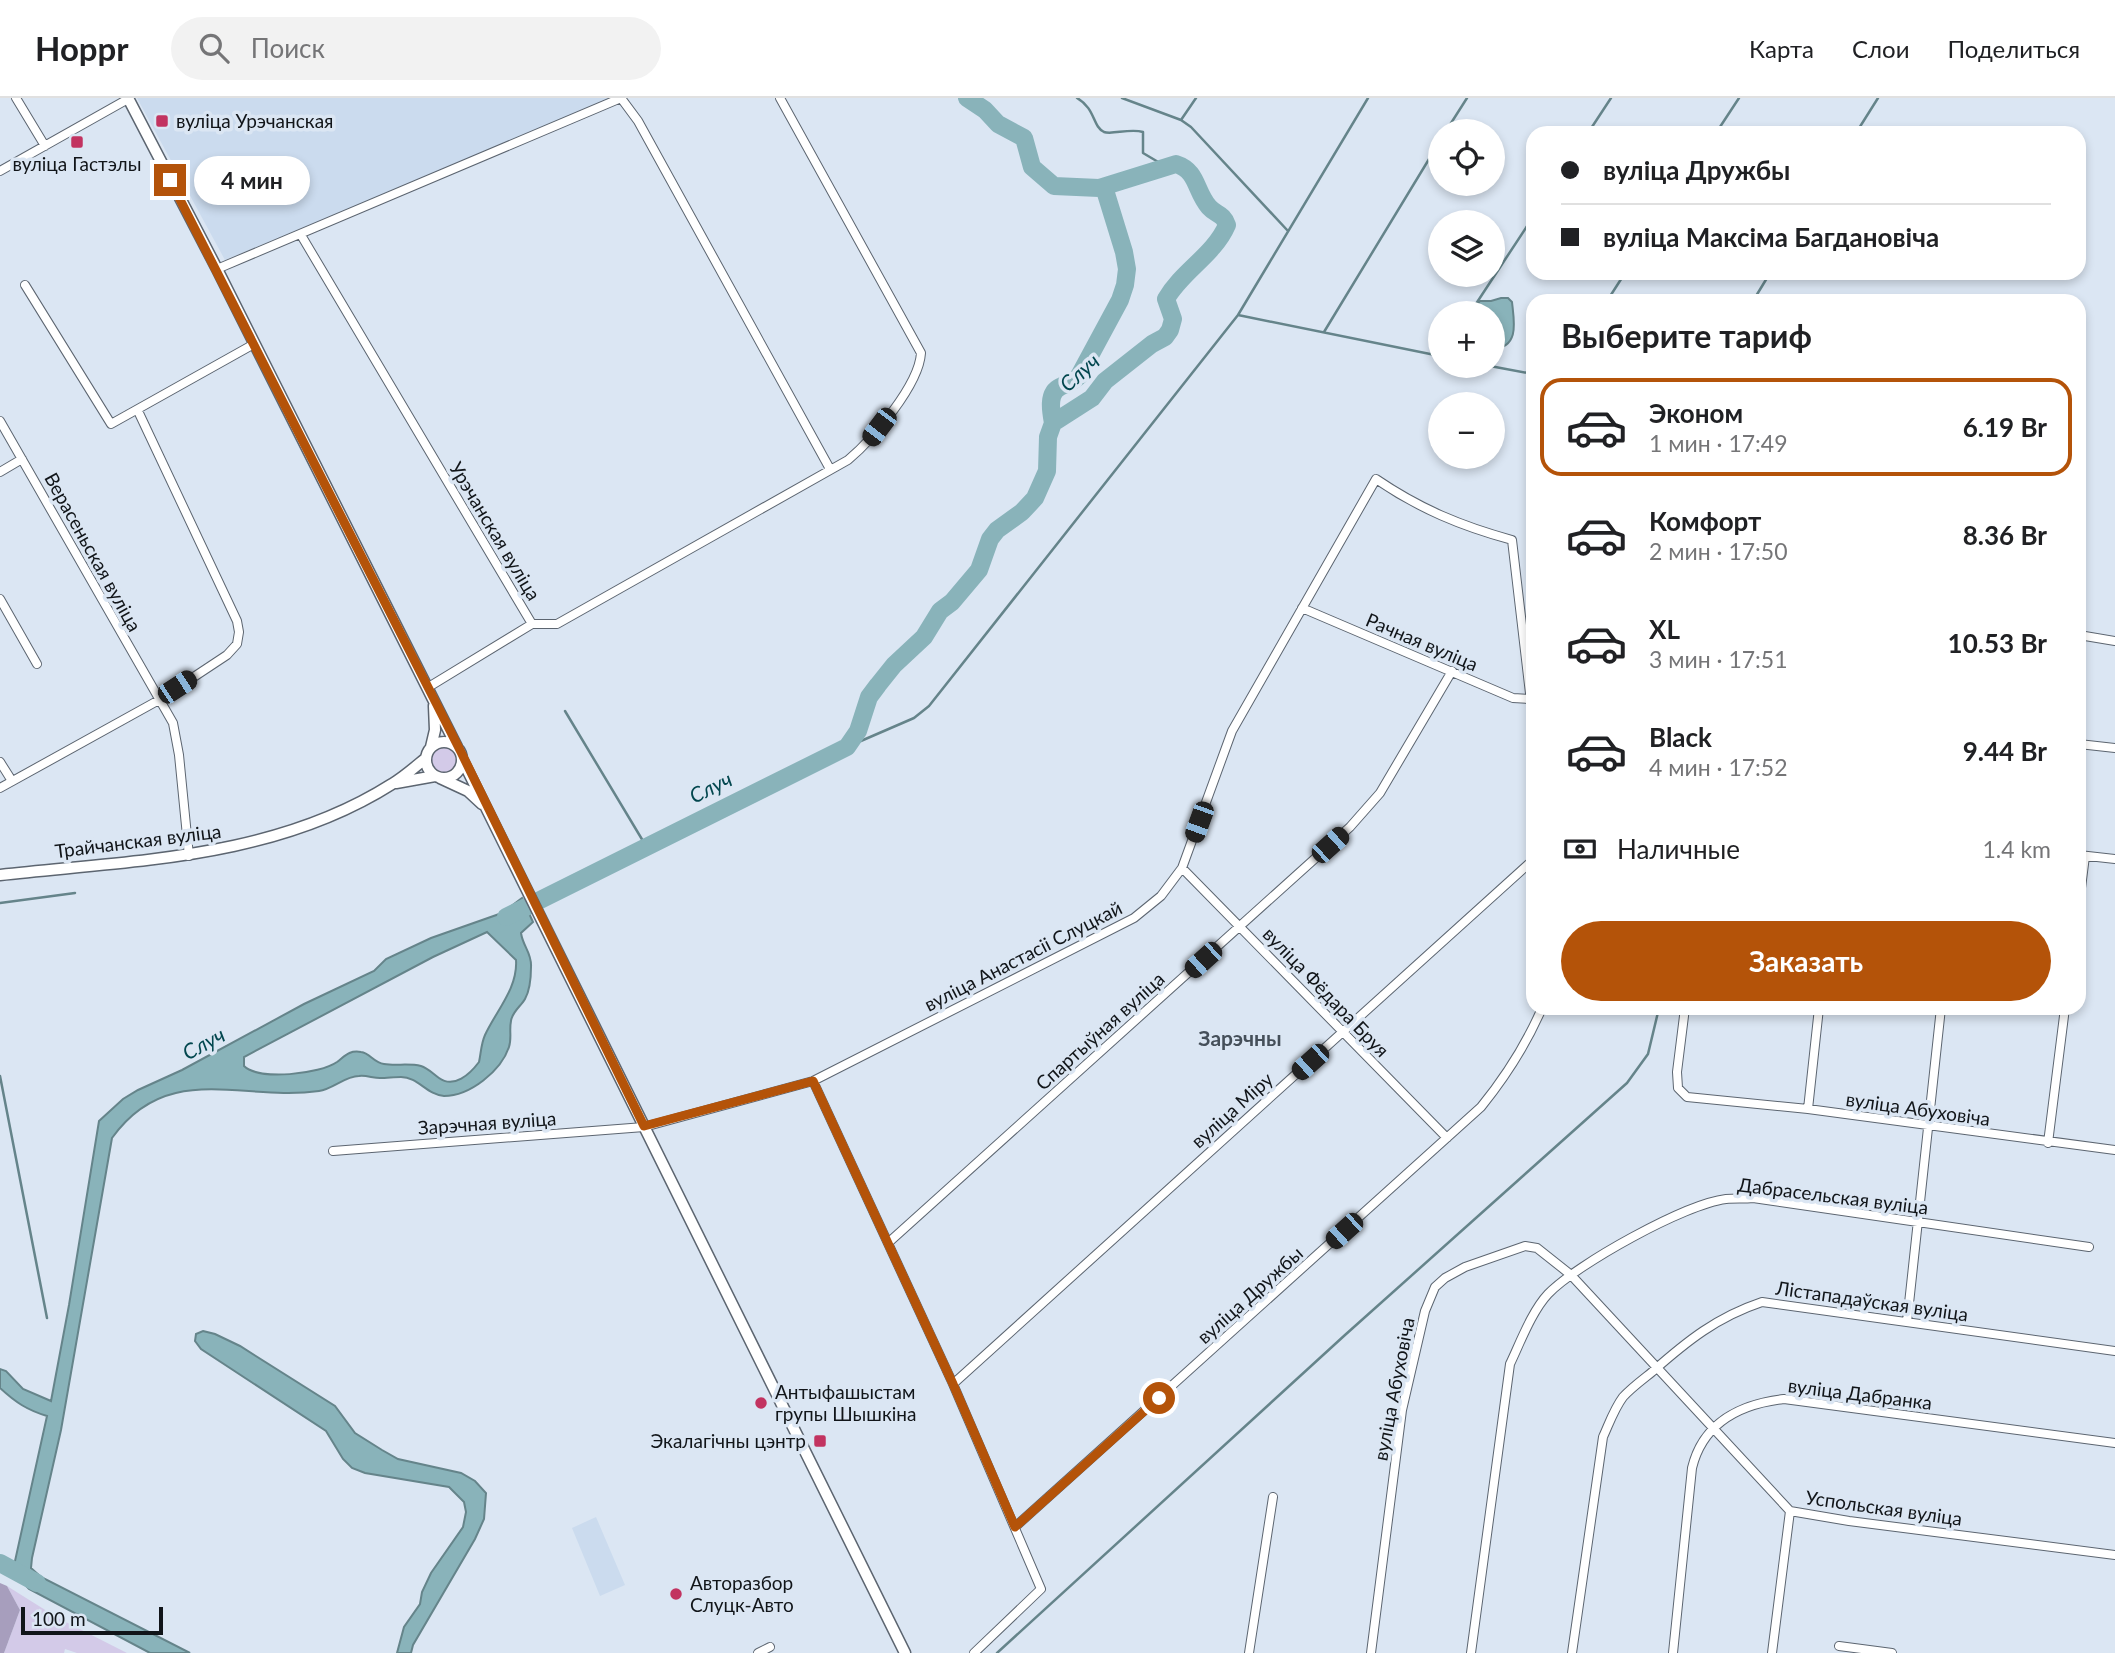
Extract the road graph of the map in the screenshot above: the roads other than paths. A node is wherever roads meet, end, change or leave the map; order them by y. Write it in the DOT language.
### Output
graph roads {
  1 [pos="16,98"];
  2 [pos="128,98"];
  3 [pos="621,98"];
  4 [pos="780,98"];
  5 [pos="45,146"];
  6 [pos="0,171"];
  7 [pos="301,235"];
  8 [pos="217,269"];
  9 [pos="25,285"];
  10 [pos="254,344"];
  11 [pos="138,411"];
  12 [pos="0,421"];
  13 [pos="22,458"];
  14 [pos="830,469"];
  15 [pos="0,472"];
  16 [pos="0,599"];
  17 [pos="1302,608"];
  18 [pos="532,624"];
  19 [pos="2086,636"];
  20 [pos="2115,641"];
  21 [pos="37,664"];
  22 [pos="1526,664"];
  23 [pos="1452,671"];
  24 [pos="427,688"];
  25 [pos="1526,699"];
  26 [pos="159,700"];
  27 [pos="433,700"];
  28 [pos="2086,745"];
  29 [pos="457,747"];
  30 [pos="2115,748"];
  31 [pos="428,753"];
  32 [pos="462,759"];
  33 [pos="0,762"];
  34 [pos="437,777"];
  35 [pos="12,781"];
  36 [pos="394,784"];
  37 [pos="0,788"];
  38 [pos="489,810"];
  39 [pos="2086,855"];
  40 [pos="189,856"];
  41 [pos="2115,859"];
  42 [pos="1526,866"];
  43 [pos="1182,868"];
  44 [pos="0,876"];
  45 [pos="1239,926"];
  46 [pos="1539,1015"];
  47 [pos="1684,1015"];
  48 [pos="1818,1015"];
  49 [pos="1940,1015"];
  50 [pos="2064,1015"];
  51 [pos="1343,1032"];
  52 [pos="813,1081"];
  53 [pos="1808,1109"];
  54 [pos="644,1126"];
  55 [pos="1928,1127"];
  56 [pos="1447,1138"];
  57 [pos="2048,1143"];
  58 [pos="333,1150"];
  59 [pos="2115,1150"];
  60 [pos="1919,1223"];
  61 [pos="888,1243"];
  62 [pos="2088,1247"];
  63 [pos="1570,1275"];
  64 [pos="1907,1322"];
  65 [pos="2115,1351"];
  66 [pos="1657,1367"];
  67 [pos="953,1384"];
  68 [pos="1713,1427"];
  69 [pos="2115,1443"];
  70 [pos="1273,1497"];
  71 [pos="1790,1511"];
  72 [pos="1015,1527"];
  73 [pos="2115,1555"];
  74 [pos="1839,1646"];
  75 [pos="770,1647"];
  76 [pos="758,1653"];
  77 [pos="905,1653"];
  78 [pos="974,1653"];
  79 [pos="1249,1653"];
  80 [pos="1371,1653"];
  81 [pos="1471,1653"];
  82 [pos="1572,1653"];
  83 [pos="1673,1653"];
  84 [pos="1772,1653"];
  85 [pos="1892,1653"];
  1 -- 5 [label="street"];
  2 -- 5 [label="street"];
  2 -- 8 [label="main road"];
  3 -- 7 [label="street"];
  3 -- 14 [label="street"];
  4 -- 14 [label="street, Урэчанская вуліца"];
  5 -- 6 [label="street"];
  7 -- 8 [label="street"];
  7 -- 18 [label="street, Урэчанская вуліца"];
  8 -- 10 [label="main road"];
  9 -- 11 [label="street"];
  10 -- 11 [label="street"];
  10 -- 24 [label="main road"];
  11 -- 26 [label="street"];
  12 -- 13 [label="street, Верасеньская вуліца"];
  13 -- 15 [label="street"];
  13 -- 26 [label="street, Верасеньская вуліца"];
  14 -- 18 [label="street, Урэчанская вуліца"];
  16 -- 21 [label="street"];
  17 -- 22 [label="street, вуліца Анастасіі Слуцкай"];
  17 -- 23 [label="street, Рачная вуліца"];
  17 -- 43 [label="street, вуліца Анастасіі Слуцкай"];
  18 -- 24 [label="street"];
  19 -- 20 [label="street"];
  23 -- 25 [label="street, Рачная вуліца"];
  23 -- 45 [label="street, Спартыўная вуліца"];
  24 -- 27 [label="main road"];
  26 -- 35 [label="street"];
  26 -- 40 [label="street, Верасеньская вуліца"];
  27 -- 29 [label="main road"];
  27 -- 31 [label="main road"];
  28 -- 30 [label="street"];
  29 -- 31 [label="main road"];
  29 -- 32 [label="main road"];
  31 -- 34 [label="main road"];
  31 -- 36 [label="main road, Трайчанская вуліца"];
  32 -- 34 [label="main road"];
  32 -- 38 [label="main road"];
  33 -- 35 [label="street"];
  34 -- 36 [label="main road, Трайчанская вуліца"];
  34 -- 38 [label="main road"];
  35 -- 37 [label="street"];
  36 -- 40 [label="main road, Трайчанская вуліца"];
  38 -- 54 [label="main road"];
  39 -- 41 [label="street"];
  40 -- 44 [label="main road, Трайчанская вуліца"];
  42 -- 51 [label="street, вуліца Міру"];
  43 -- 45 [label="street, вуліца Фёдара Бруя"];
  43 -- 52 [label="street, вуліца Анастасіі Слуцкай"];
  45 -- 51 [label="street, вуліца Фёдара Бруя"];
  45 -- 61 [label="street, Спартыўная вуліца"];
  46 -- 56 [label="street, вуліца Дружбы"];
  47 -- 53 [label="street, вуліца Абуховіча"];
  48 -- 53 [label="street"];
  49 -- 55 [label="street"];
  50 -- 57 [label="street"];
  51 -- 56 [label="street, вуліца Фёдара Бруя"];
  51 -- 67 [label="street, вуліца Міру"];
  52 -- 54 [label="street, вуліца Анастасіі Слуцкай"];
  52 -- 61 [label="street"];
  53 -- 55 [label="street, вуліца Абуховіча"];
  54 -- 58 [label="street, Зарэчная вуліца"];
  54 -- 77 [label="main road"];
  55 -- 57 [label="street, вуліца Абуховіча"];
  55 -- 60 [label="street"];
  56 -- 72 [label="street, вуліца Дружбы"];
  57 -- 59 [label="street, вуліца Абуховіча"];
  60 -- 62 [label="street, Дабрасельская вуліца"];
  60 -- 63 [label="street, Дабрасельская вуліца"];
  60 -- 64 [label="street"];
  61 -- 67 [label="street"];
  63 -- 66 [label="street, вуліца Абуховіча"];
  63 -- 80 [label="street, вуліца Абуховіча"];
  63 -- 81 [label="street, Дабрасельская вуліца"];
  64 -- 65 [label="street, Лістападаўская вуліца"];
  64 -- 66 [label="street, Лістападаўская вуліца"];
  66 -- 68 [label="street, вуліца Абуховіча"];
  66 -- 82 [label="street, Лістападаўская вуліца"];
  67 -- 72 [label="street"];
  68 -- 69 [label="street, вуліца Дабранка"];
  68 -- 71 [label="street, вуліца Абуховіча"];
  68 -- 83 [label="street"];
  70 -- 79 [label="street"];
  71 -- 73 [label="street, Успольская вуліца"];
  71 -- 84 [label="street, Успольская вуліца"];
  72 -- 78 [label="street"];
  74 -- 85 [label="street"];
  75 -- 76 [label="street"];
}
